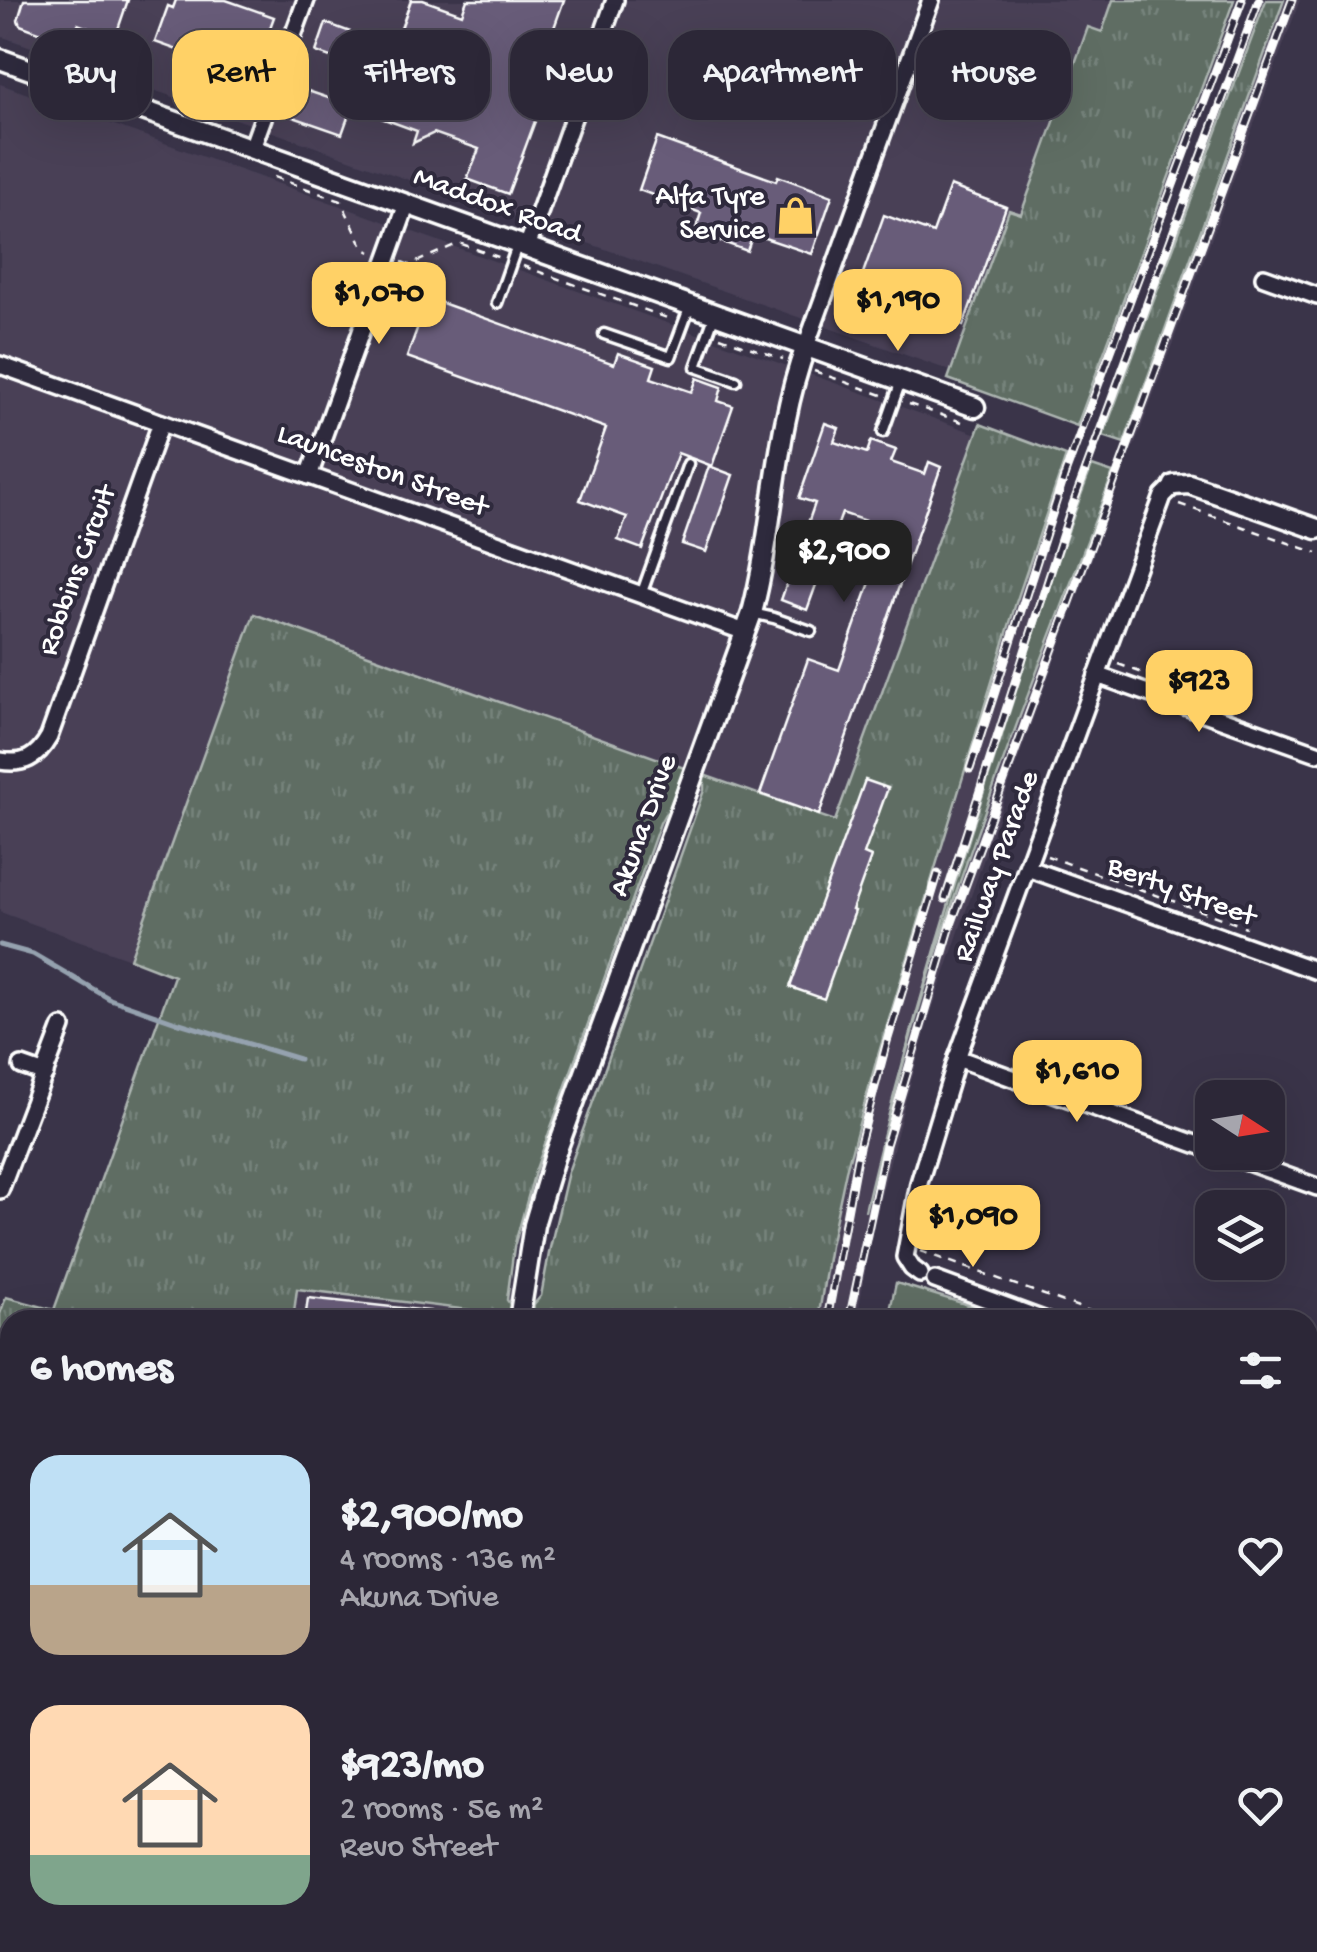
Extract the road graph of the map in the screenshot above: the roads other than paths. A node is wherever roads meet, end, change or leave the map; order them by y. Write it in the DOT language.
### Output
graph roads {
  1 [pos="306,0"];
  2 [pos="615,0"];
  3 [pos="931,0"];
  4 [pos="0,58"];
  5 [pos="252,148"];
  6 [pos="407,204"];
  7 [pos="519,251"];
  8 [pos="1264,277"];
  9 [pos="1317,296"];
  10 [pos="497,303"];
  11 [pos="690,305"];
  12 [pos="716,314"];
  13 [pos="604,334"];
  14 [pos="806,346"];
  15 [pos="0,365"];
  16 [pos="901,380"];
  17 [pos="736,381"];
  18 [pos="975,407"];
  19 [pos="162,423"];
  20 [pos="883,432"];
  21 [pos="688,464"];
  22 [pos="309,476"];
  23 [pos="1174,485"];
  24 [pos="1317,529"];
  25 [pos="641,594"];
  26 [pos="752,613"];
  27 [pos="812,631"];
  28 [pos="745,632"];
  29 [pos="1097,675"];
  30 [pos="1317,753"];
  31 [pos="0,761"];
  32 [pos="1033,870"];
  33 [pos="1317,970"];
  34 [pos="62,1027"];
  35 [pos="956,1058"];
  36 [pos="22,1066"];
  37 [pos="45,1074"];
  38 [pos="1195,1144"];
  39 [pos="1270,1170"];
  40 [pos="1317,1187"];
  41 [pos="0,1190"];
  42 [pos="995,1302"];
  43 [pos="521,1310"];
  44 [pos="995,1310"];
  45 [pos="1017,1310"];
  1 -- 5 [label="street"];
  2 -- 7 [label="street"];
  3 -- 14 [label="street"];
  4 -- 5 [label="street, Maddox Road"];
  5 -- 6 [label="street, Maddox Road"];
  6 -- 7 [label="street, Maddox Road"];
  6 -- 22 [label="street"];
  7 -- 10 [label="lane"];
  7 -- 11 [label="street, Maddox Road"];
  8 -- 9 [label="street"];
  11 -- 12 [label="street, Maddox Road"];
  11 -- 13 [label="lane"];
  12 -- 14 [label="street, Maddox Road"];
  12 -- 17 [label="lane"];
  14 -- 16 [label="street, Maddox Road"];
  14 -- 26 [label="street, Akuna Drive"];
  15 -- 19 [label="street, Launceston Street"];
  16 -- 18 [label="street, Maddox Road"];
  16 -- 20 [label="lane"];
  19 -- 22 [label="street, Launceston Street"];
  19 -- 31 [label="street, Robbins Circuit"];
  21 -- 25 [label="lane"];
  22 -- 25 [label="street, Launceston Street"];
  23 -- 24 [label="street"];
  23 -- 29 [label="street, Railway Parade"];
  25 -- 28 [label="street, Launceston Street"];
  26 -- 27 [label="lane"];
  26 -- 28 [label="street, Akuna Drive"];
  28 -- 43 [label="street, Akuna Drive"];
  29 -- 30 [label="street"];
  29 -- 32 [label="street, Railway Parade"];
  32 -- 33 [label="street, Berty Street"];
  32 -- 35 [label="street, Railway Parade"];
  34 -- 37 [label="street"];
  35 -- 38 [label="street"];
  35 -- 42 [label="street, Railway Parade"];
  36 -- 37 [label="street"];
  37 -- 41 [label="street"];
  39 -- 40 [label="street"];
  42 -- 44 [label="street"];
  42 -- 45 [label="street"];
}
